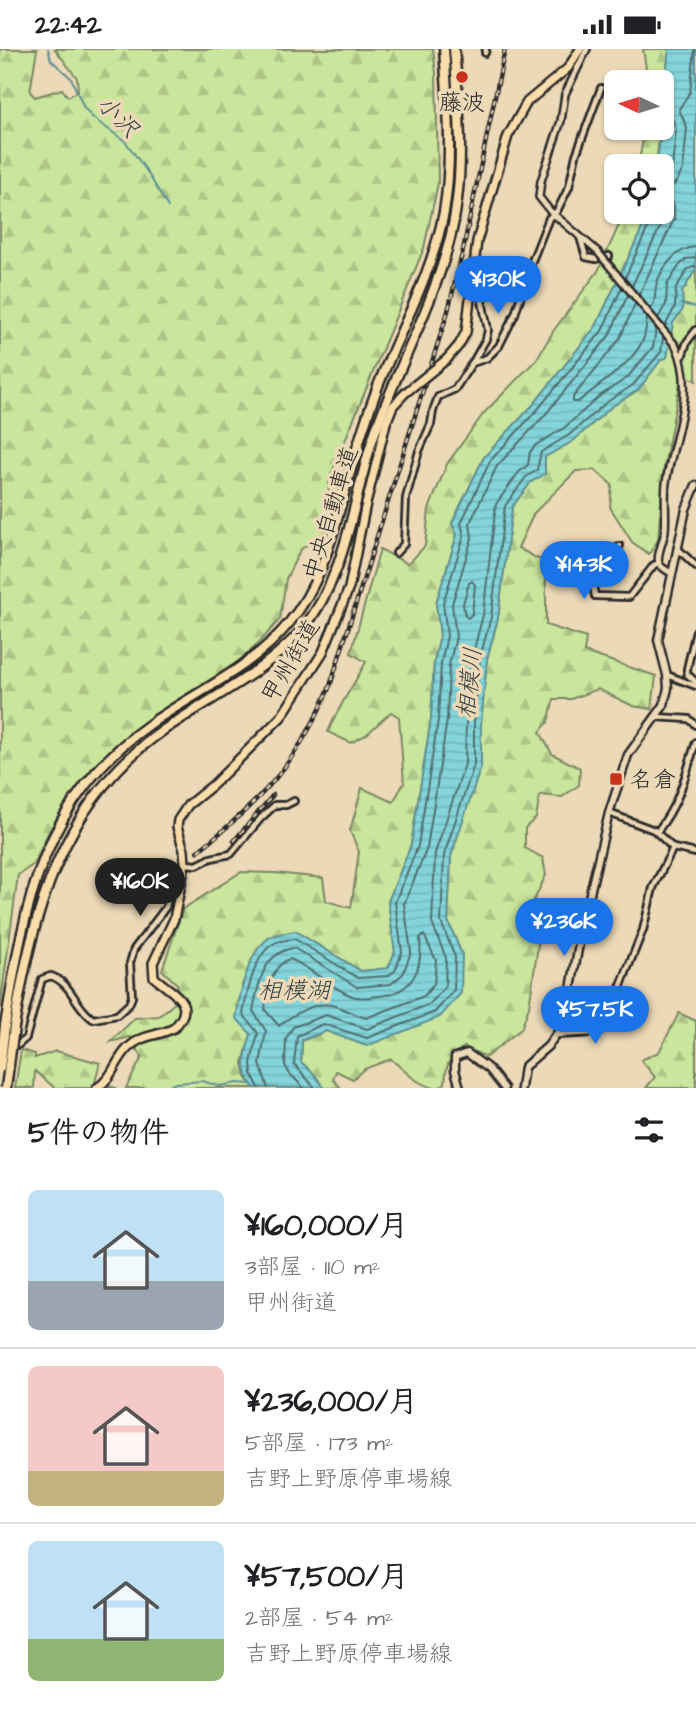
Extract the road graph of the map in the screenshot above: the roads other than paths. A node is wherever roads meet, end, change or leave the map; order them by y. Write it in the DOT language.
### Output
graph roads {
  1 [pos="444,49"];
  2 [pos="454,49"];
  3 [pos="580,49"];
  4 [pos="587,49"];
  5 [pos="601,88"];
  6 [pos="553,214"];
  7 [pos="579,235"];
  8 [pos="609,256"];
  9 [pos="473,272"];
  10 [pos="696,330"];
  11 [pos="682,357"];
  12 [pos="472,363"];
  13 [pos="696,485"];
  14 [pos="620,546"];
  15 [pos="677,548"];
  16 [pos="396,553"];
  17 [pos="659,563"];
  18 [pos="696,566"];
  19 [pos="671,573"];
  20 [pos="696,631"];
  21 [pos="667,675"];
  22 [pos="696,684"];
  23 [pos="656,717"];
  24 [pos="696,718"];
  25 [pos="689,719"];
  26 [pos="696,725"];
  27 [pos="696,742"];
  28 [pos="294,801"];
  29 [pos="609,813"];
  30 [pos="657,832"];
  31 [pos="673,848"];
  32 [pos="696,853"];
  33 [pos="185,864"];
  34 [pos="180,886"];
  35 [pos="10,1027"];
  36 [pos="557,1035"];
  37 [pos="0,1046"];
  38 [pos="0,1068"];
  39 [pos="6,1088"];
  40 [pos="97,1088"];
  41 [pos="460,1088"];
  42 [pos="504,1088"];
  43 [pos="521,1088"];
  1 -- 35 [label="highway, 中央自動車道"];
  2 -- 35 [label="highway, 中央自動車道"];
  3 -- 9 [label="highway, 甲州街道"];
  4 -- 6 [label="street"];
  5 -- 6 [label="street"];
  6 -- 7 [label="street"];
  6 -- 12 [label="street"];
  7 -- 8 [label="street"];
  7 -- 11 [label="street, bridge"];
  9 -- 12 [label="street"];
  9 -- 33 [label="highway, 甲州街道, bridge"];
  10 -- 11 [label="street"];
  11 -- 17 [label="street"];
  12 -- 16 [label="street"];
  13 -- 15 [label="main road"];
  14 -- 17 [label="street"];
  15 -- 18 [label="street"];
  15 -- 19 [label="main road"];
  17 -- 19 [label="street"];
  19 -- 21 [label="main road"];
  20 -- 22 [label="street"];
  21 -- 22 [label="street"];
  21 -- 23 [label="main road"];
  23 -- 25 [label="street"];
  23 -- 29 [label="main road"];
  24 -- 25 [label="street"];
  25 -- 26 [label="street"];
  27 -- 30 [label="street"];
  28 -- 33 [label="street"];
  29 -- 30 [label="street"];
  29 -- 36 [label="main road"];
  30 -- 31 [label="street"];
  31 -- 32 [label="street"];
  31 -- 36 [label="street"];
  33 -- 34 [label="highway, 甲州街道"];
  34 -- 37 [label="street"];
  34 -- 40 [label="highway, 甲州街道"];
  35 -- 38 [label="highway, 中央自動車道, bridge"];
  35 -- 39 [label="highway, 中央自動車道, bridge"];
  36 -- 43 [label="main road"];
  41 -- 42 [label="main road"];
}
